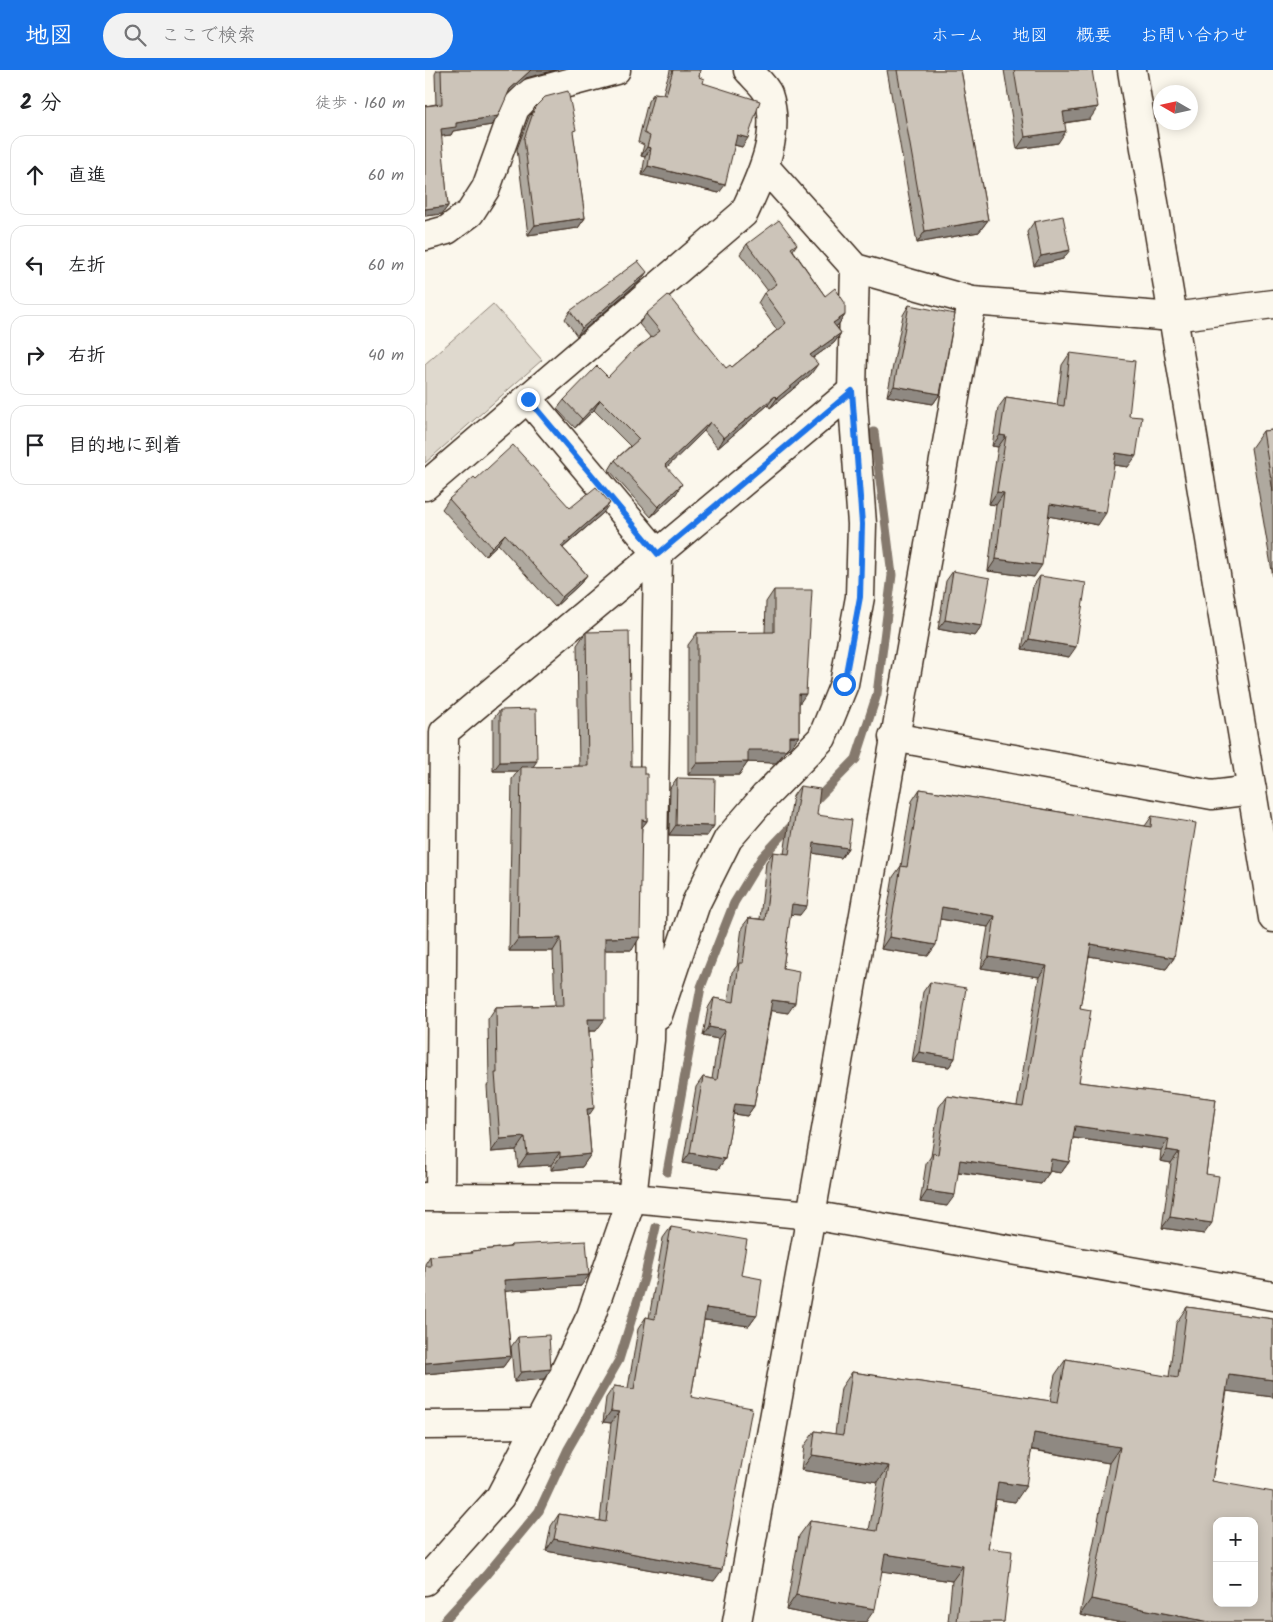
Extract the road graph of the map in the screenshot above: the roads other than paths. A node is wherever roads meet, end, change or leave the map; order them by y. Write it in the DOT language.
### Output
graph roads {
  1 [pos="616,70"];
  2 [pos="748,70"];
  3 [pos="1132,70"];
  4 [pos="765,167"];
  5 [pos="425,236"];
  6 [pos="855,268"];
  7 [pos="971,301"];
  8 [pos="1273,304"];
  9 [pos="1173,317"];
  10 [pos="852,391"];
  11 [pos="528,399"];
  12 [pos="425,486"];
  13 [pos="658,554"];
  14 [pos="893,737"];
  15 [pos="1261,807"];
  16 [pos="1273,918"];
  17 [pos="434,976"];
  18 [pos="650,1040"];
  19 [pos="433,1198"];
  20 [pos="632,1198"];
  21 [pos="811,1215"];
  22 [pos="1273,1296"];
  23 [pos="538,1424"];
  24 [pos="425,1425"];
  25 [pos="425,1581"];
  26 [pos="737,1622"];
  1 -- 5 [label="street"];
  2 -- 4 [label="street"];
  3 -- 9 [label="street"];
  4 -- 6 [label="street"];
  4 -- 11 [label="street"];
  6 -- 7 [label="street"];
  6 -- 10 [label="street"];
  7 -- 9 [label="street"];
  7 -- 14 [label="street"];
  8 -- 9 [label="street"];
  9 -- 15 [label="street"];
  10 -- 13 [label="street"];
  10 -- 18 [label="street"];
  11 -- 12 [label="street"];
  11 -- 13 [label="street"];
  13 -- 17 [label="street"];
  13 -- 18 [label="street"];
  14 -- 15 [label="street"];
  14 -- 21 [label="street"];
  15 -- 16 [label="street"];
  17 -- 19 [label="street"];
  18 -- 20 [label="street"];
  19 -- 20 [label="street"];
  20 -- 21 [label="street"];
  20 -- 23 [label="street"];
  21 -- 22 [label="street"];
  21 -- 26 [label="street"];
  23 -- 24 [label="street"];
  23 -- 25 [label="street"];
}
